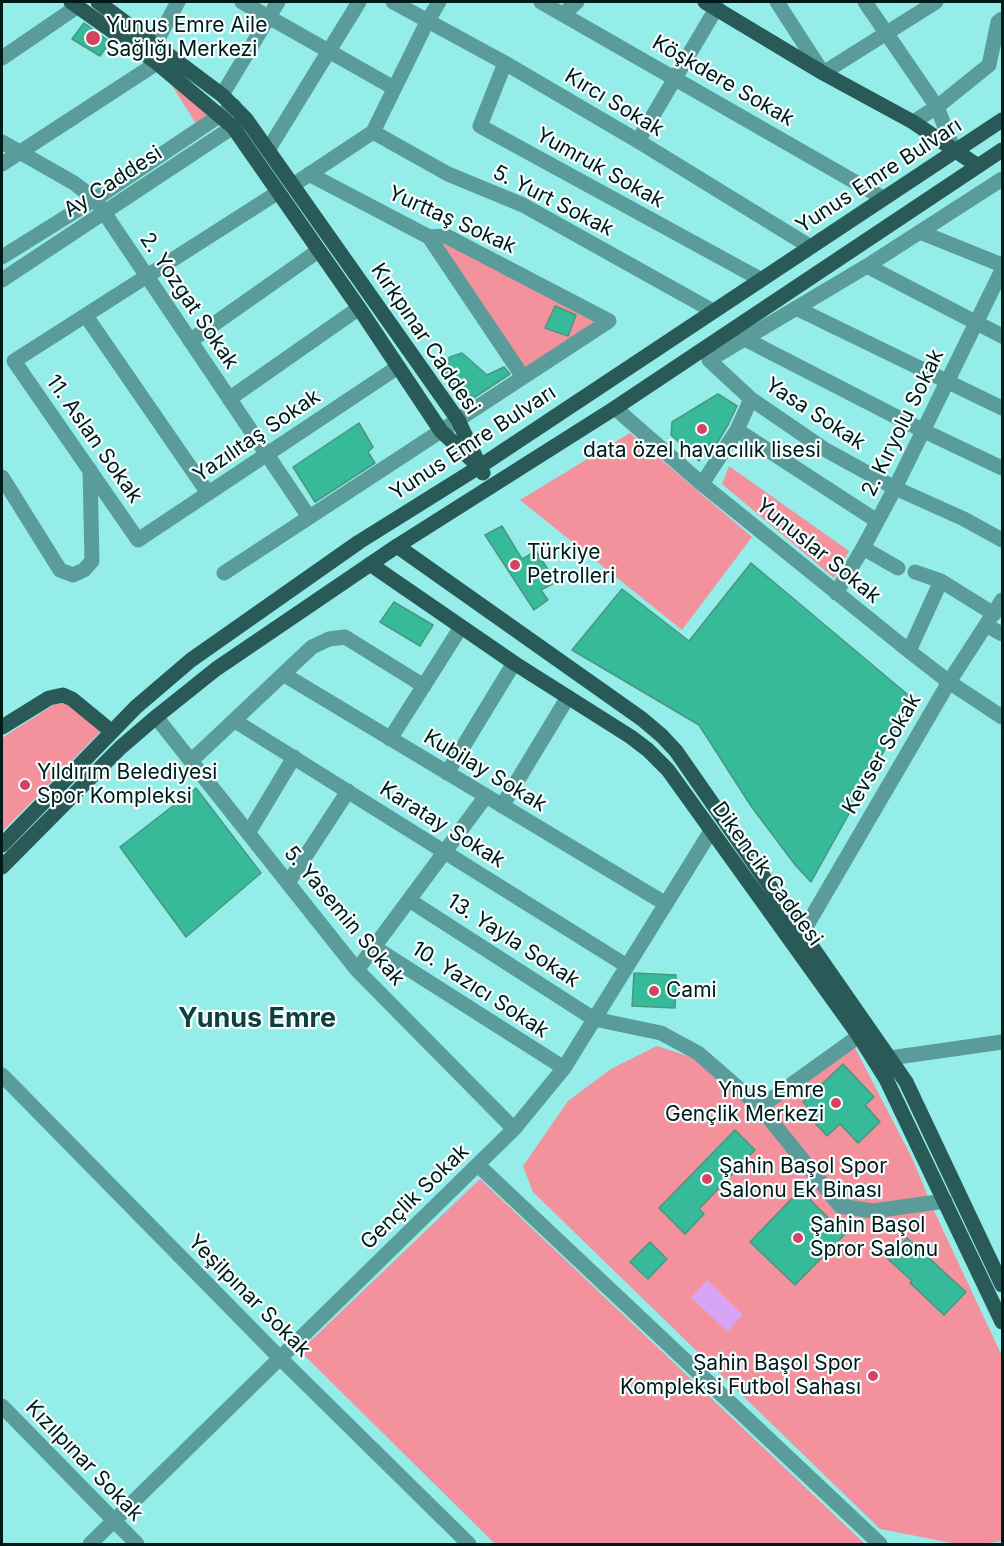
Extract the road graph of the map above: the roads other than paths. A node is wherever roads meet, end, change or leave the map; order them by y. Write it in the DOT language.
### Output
graph roads {
  1 [pos="98,2"];
  2 [pos="178,2"];
  3 [pos="242,2"];
  4 [pos="278,2"];
  5 [pos="358,2"];
  6 [pos="393,2"];
  7 [pos="439,2"];
  8 [pos="541,2"];
  9 [pos="577,2"];
  10 [pos="777,2"];
  11 [pos="865,2"];
  12 [pos="936,2"];
  13 [pos="75,4"];
  14 [pos="711,4"];
  15 [pos="563,14"];
  16 [pos="268,18"];
  17 [pos="1002,19"];
  18 [pos="427,22"];
  19 [pos="886,33"];
  20 [pos="328,52"];
  21 [pos="153,54"];
  22 [pos="2,58"];
  23 [pos="505,63"];
  24 [pos="823,73"];
  25 [pos="676,78"];
  26 [pos="394,88"];
  27 [pos="222,95"];
  28 [pos="234,106"];
  29 [pos="937,107"];
  30 [pos="220,115"];
  31 [pos="246,119"];
  32 [pos="1002,120"];
  33 [pos="914,122"];
  34 [pos="233,127"];
  35 [pos="373,132"];
  36 [pos="638,141"];
  37 [pos="2,142"];
  38 [pos="268,150"];
  39 [pos="954,150"];
  40 [pos="1002,150"];
  41 [pos="20,152"];
  42 [pos="2,164"];
  43 [pos="978,166"];
  44 [pos="309,174"];
  45 [pos="1002,180"];
  46 [pos="293,185"];
  47 [pos="277,193"];
  48 [pos="884,198"];
  49 [pos="95,199"];
  50 [pos="104,213"];
  51 [pos="920,232"];
  52 [pos="429,237"];
  53 [pos="810,246"];
  54 [pos="318,251"];
  55 [pos="2,257"];
  56 [pos="1002,265"];
  57 [pos="867,266"];
  58 [pos="1002,270"];
  59 [pos="147,276"];
  60 [pos="760,279"];
  61 [pos="2,280"];
  62 [pos="359,308"];
  63 [pos="796,308"];
  64 [pos="713,311"];
  65 [pos="86,316"];
  66 [pos="976,324"];
  67 [pos="1002,336"];
  68 [pos="745,339"];
  69 [pos="190,341"];
  70 [pos="398,366"];
  71 [pos="523,378"];
  72 [pos="947,382"];
  73 [pos="229,399"];
  74 [pos="751,399"];
  75 [pos="615,408"];
  76 [pos="1002,408"];
  77 [pos="458,420"];
  78 [pos="737,430"];
  79 [pos="922,430"];
  80 [pos="441,431"];
  81 [pos="267,454"];
  82 [pos="479,466"];
  83 [pos="1002,468"];
  84 [pos="90,470"];
  85 [pos="2,477"];
  86 [pos="702,484"];
  87 [pos="491,485"];
  88 [pos="895,488"];
  89 [pos="208,493"];
  90 [pos="309,517"];
  91 [pos="877,521"];
  92 [pos="138,540"];
  93 [pos="1002,540"];
  94 [pos="397,546"];
  95 [pos="863,548"];
  96 [pos="370,564"];
  97 [pos="898,568"];
  98 [pos="915,572"];
  99 [pos="224,573"];
  100 [pos="941,581"];
  101 [pos="836,592"];
  102 [pos="1002,600"];
  103 [pos="990,620"];
  104 [pos="462,627"];
  105 [pos="1002,634"];
  106 [pos="909,651"];
  107 [pos="514,663"];
  108 [pos="283,674"];
  109 [pos="949,682"];
  110 [pos="424,686"];
  111 [pos="568,697"];
  112 [pos="1001,712"];
  113 [pos="156,717"];
  114 [pos="235,721"];
  115 [pos="2,727"];
  116 [pos="111,731"];
  117 [pos="390,739"];
  118 [pos="294,757"];
  119 [pos="191,761"];
  120 [pos="447,773"];
  121 [pos="348,790"];
  122 [pos="486,796"];
  123 [pos="502,806"];
  124 [pos="711,831"];
  125 [pos="249,832"];
  126 [pos="2,845"];
  127 [pos="445,852"];
  128 [pos="2,867"];
  129 [pos="288,883"];
  130 [pos="409,900"];
  131 [pos="666,904"];
  132 [pos="802,932"];
  133 [pos="374,947"];
  134 [pos="627,966"];
  135 [pos="357,969"];
  136 [pos="594,1019"];
  137 [pos="859,1036"];
  138 [pos="1002,1042"];
  139 [pos="890,1058"];
  140 [pos="564,1068"];
  141 [pos="2,1075"];
  142 [pos="760,1107"];
  143 [pos="514,1129"];
  144 [pos="478,1165"];
  145 [pos="945,1201"];
  146 [pos="1002,1285"];
  147 [pos="1002,1322"];
  148 [pos="280,1358"];
  149 [pos="2,1406"];
  150 [pos="114,1522"];
  151 [pos="90,1545"];
  152 [pos="137,1545"];
  153 [pos="469,1545"];
  154 [pos="880,1545"];
  1 -- 21 [label="main road, Kırkpınar Caddesi"];
  2 -- 21 [label="street"];
  3 -- 16 [label="street"];
  4 -- 16 [label="street"];
  5 -- 20 [label="street"];
  6 -- 18 [label="street, Kırcı Sokak"];
  7 -- 18 [label="street"];
  8 -- 15 [label="street, Köşkdere Sokak"];
  9 -- 15 [label="street"];
  10 -- 24 [label="street"];
  11 -- 19 [label="street"];
  12 -- 19 [label="street"];
  13 -- 21 [label="main road, Kırkpınar Caddesi"];
  13 -- 22 [label="street"];
  14 -- 24 [label="main road"];
  14 -- 25 [label="street"];
  15 -- 25 [label="street, Köşkdere Sokak"];
  16 -- 20 [label="street"];
  16 -- 27 [label="street"];
  17 -- 29 [label="street"];
  18 -- 23 [label="street, Kırcı Sokak"];
  18 -- 26 [label="street"];
  19 -- 24 [label="street"];
  19 -- 29 [label="street"];
  20 -- 26 [label="street"];
  20 -- 38 [label="street"];
  21 -- 27 [label="main road, Kırkpınar Caddesi"];
  21 -- 30 [label="main road, Kırkpınar Caddesi"];
  21 -- 41 [label="street"];
  23 -- 36 [label="street, Kırcı Sokak"];
  23 -- 60 [label="street, Yumruk Sokak"];
  24 -- 33 [label="main road"];
  25 -- 36 [label="street"];
  25 -- 48 [label="street, Köşkdere Sokak"];
  26 -- 35 [label="street"];
  27 -- 28 [label="main road, Kırkpınar Caddesi"];
  28 -- 30 [label="street, Ay Caddesi"];
  28 -- 31 [label="main road, Kırkpınar Caddesi"];
  29 -- 33 [label="street"];
  29 -- 39 [label="street"];
  30 -- 34 [label="main road, Kırkpınar Caddesi"];
  30 -- 49 [label="street, Ay Caddesi"];
  31 -- 34 [label="street, Ay Caddesi"];
  31 -- 38 [label="main road, Kırkpınar Caddesi"];
  32 -- 39 [label="main road, Yunus Emre Bulvarı"];
  33 -- 39 [label="main road"];
  34 -- 47 [label="main road, Kırkpınar Caddesi"];
  34 -- 50 [label="street, Ay Caddesi"];
  35 -- 44 [label="street"];
  35 -- 64 [label="street, 5. Yurt Sokak"];
  36 -- 53 [label="street, Kırcı Sokak"];
  37 -- 41 [label="street, 2. Yozgat Sokak"];
  38 -- 46 [label="main road, Kırkpınar Caddesi"];
  39 -- 43 [label="main road"];
  39 -- 48 [label="main road, Yunus Emre Bulvarı"];
  40 -- 43 [label="main road"];
  41 -- 42 [label="street"];
  41 -- 49 [label="street, 2. Yozgat Sokak"];
  43 -- 45 [label="street"];
  43 -- 75 [label="main road"];
  44 -- 46 [label="street"];
  44 -- 52 [label="street, Yurttaş Sokak"];
  45 -- 51 [label="street"];
  46 -- 77 [label="main road, Kırkpınar Caddesi"];
  47 -- 54 [label="main road, Kırkpınar Caddesi"];
  47 -- 59 [label="street"];
  48 -- 53 [label="main road, Yunus Emre Bulvarı"];
  49 -- 50 [label="street, 2. Yozgat Sokak"];
  49 -- 55 [label="street, Ay Caddesi"];
  50 -- 59 [label="street, 2. Yozgat Sokak"];
  50 -- 61 [label="street, Ay Caddesi"];
  51 -- 56 [label="street"];
  51 -- 57 [label="street"];
  52 -- 71 [label="street"];
  52 -- 71 [label="street, Yurttaş Sokak"];
  53 -- 60 [label="main road, Yunus Emre Bulvarı"];
  54 -- 62 [label="main road, Kırkpınar Caddesi"];
  54 -- 69 [label="street"];
  57 -- 63 [label="street"];
  57 -- 66 [label="street"];
  58 -- 66 [label="street, 2. Kıryolu Sokak"];
  59 -- 65 [label="street"];
  59 -- 69 [label="street, 2. Yozgat Sokak"];
  60 -- 64 [label="main road, Yunus Emre Bulvarı"];
  62 -- 70 [label="main road, Kırkpınar Caddesi"];
  62 -- 73 [label="street"];
  63 -- 68 [label="street"];
  63 -- 72 [label="street"];
  64 -- 82 [label="main road, Yunus Emre Bulvarı"];
  65 -- 84 [label="street, 11. Aslan Sokak"];
  65 -- 89 [label="street"];
  66 -- 67 [label="street"];
  66 -- 72 [label="street, 2. Kıryolu Sokak"];
  68 -- 74 [label="street, Yasa Sokak"];
  68 -- 79 [label="street"];
  69 -- 73 [label="street, 2. Yozgat Sokak"];
  70 -- 80 [label="main road, Kırkpınar Caddesi"];
  70 -- 81 [label="street, Yazılıtaş Sokak"];
  71 -- 77 [label="street"];
  72 -- 76 [label="street"];
  72 -- 79 [label="street, 2. Kıryolu Sokak"];
  73 -- 81 [label="street, 2. Yozgat Sokak"];
  74 -- 78 [label="street"];
  74 -- 88 [label="street, Yasa Sokak"];
  75 -- 86 [label="street, Yunuslar Sokak"];
  75 -- 87 [label="main road"];
  77 -- 80 [label="street"];
  77 -- 82 [label="main road, Kırkpınar Caddesi"];
  78 -- 86 [label="street"];
  78 -- 91 [label="street"];
  79 -- 83 [label="street"];
  79 -- 88 [label="street, 2. Kıryolu Sokak"];
  80 -- 82 [label="main road, Kırkpınar Caddesi"];
  80 -- 90 [label="street"];
  81 -- 89 [label="street, Yazılıtaş Sokak"];
  81 -- 90 [label="street, 2. Yozgat Sokak"];
  82 -- 87 [label="main road"];
  82 -- 116 [label="main road, Yunus Emre Bulvarı"];
  84 -- 85 [label="street"];
  84 -- 92 [label="street, 11. Aslan Sokak"];
  86 -- 101 [label="street, Yunuslar Sokak"];
  87 -- 94 [label="main road"];
  88 -- 91 [label="street, 2. Kıryolu Sokak"];
  88 -- 93 [label="street, Yasa Sokak"];
  89 -- 92 [label="street, Yazılıtaş Sokak"];
  90 -- 99 [label="street"];
  91 -- 95 [label="street, 2. Kıryolu Sokak"];
  94 -- 96 [label="main road"];
  94 -- 132 [label="main road, Dikencik Caddesi"];
  95 -- 97 [label="street"];
  95 -- 101 [label="street, 2. Kıryolu Sokak"];
  96 -- 104 [label="main road, Dikencik Caddesi"];
  96 -- 113 [label="main road"];
  98 -- 100 [label="street"];
  100 -- 103 [label="street"];
  100 -- 106 [label="street"];
  101 -- 106 [label="street, Yunuslar Sokak"];
  102 -- 103 [label="street, Kevser Sokak"];
  103 -- 105 [label="street"];
  103 -- 109 [label="street, Kevser Sokak"];
  104 -- 107 [label="main road, Dikencik Caddesi"];
  104 -- 110 [label="street"];
  106 -- 109 [label="street, Yunuslar Sokak"];
  107 -- 111 [label="main road, Dikencik Caddesi"];
  107 -- 120 [label="street"];
  108 -- 110 [label="street"];
  108 -- 114 [label="street"];
  108 -- 117 [label="street, Kubilay Sokak"];
  109 -- 112 [label="street, Yunuslar Sokak"];
  109 -- 132 [label="street, Kevser Sokak"];
  110 -- 117 [label="street"];
  111 -- 123 [label="street"];
  111 -- 124 [label="main road, Dikencik Caddesi"];
  113 -- 119 [label="street, 5. Yasemin Sokak"];
  113 -- 128 [label="main road"];
  114 -- 118 [label="street, Karatay Sokak"];
  114 -- 119 [label="street"];
  115 -- 116 [label="main road"];
  116 -- 126 [label="main road, Yunus Emre Bulvarı"];
  117 -- 120 [label="street, Kubilay Sokak"];
  118 -- 121 [label="street, Karatay Sokak"];
  118 -- 125 [label="street"];
  119 -- 125 [label="street, 5. Yasemin Sokak"];
  120 -- 122 [label="street, Kubilay Sokak"];
  121 -- 127 [label="street, Karatay Sokak"];
  121 -- 129 [label="street"];
  122 -- 123 [label="street, Kubilay Sokak"];
  122 -- 127 [label="street"];
  123 -- 131 [label="street, Kubilay Sokak"];
  124 -- 131 [label="street, Gençlik Sokak"];
  124 -- 137 [label="main road, Dikencik Caddesi"];
  125 -- 129 [label="street, 5. Yasemin Sokak"];
  127 -- 130 [label="street"];
  127 -- 134 [label="street, Karatay Sokak"];
  129 -- 135 [label="street, 5. Yasemin Sokak"];
  130 -- 133 [label="street"];
  130 -- 136 [label="street, 13. Yayla Sokak"];
  131 -- 134 [label="street, Gençlik Sokak"];
  132 -- 139 [label="main road, Dikencik Caddesi"];
  133 -- 135 [label="street"];
  133 -- 140 [label="street, 10. Yazıcı Sokak"];
  134 -- 136 [label="street, Gençlik Sokak"];
  135 -- 143 [label="street, 5. Yasemin Sokak"];
  136 -- 140 [label="street, Gençlik Sokak"];
  136 -- 142 [label="street"];
  137 -- 142 [label="street"];
  137 -- 145 [label="main road, Dikencik Caddesi"];
  138 -- 139 [label="street"];
  139 -- 146 [label="main road, Dikencik Caddesi"];
  140 -- 143 [label="street, Gençlik Sokak"];
  141 -- 148 [label="street, Yeşilpınar Sokak"];
  142 -- 145 [label="street"];
  143 -- 144 [label="street, Gençlik Sokak"];
  144 -- 148 [label="street, Gençlik Sokak"];
  144 -- 154 [label="street"];
  145 -- 147 [label="main road, Dikencik Caddesi"];
  148 -- 150 [label="street, Gençlik Sokak"];
  148 -- 153 [label="street, Yeşilpınar Sokak"];
  149 -- 150 [label="street, Kızılpınar Sokak"];
  150 -- 151 [label="street, Gençlik Sokak"];
  150 -- 152 [label="street, Kızılpınar Sokak"];
}
